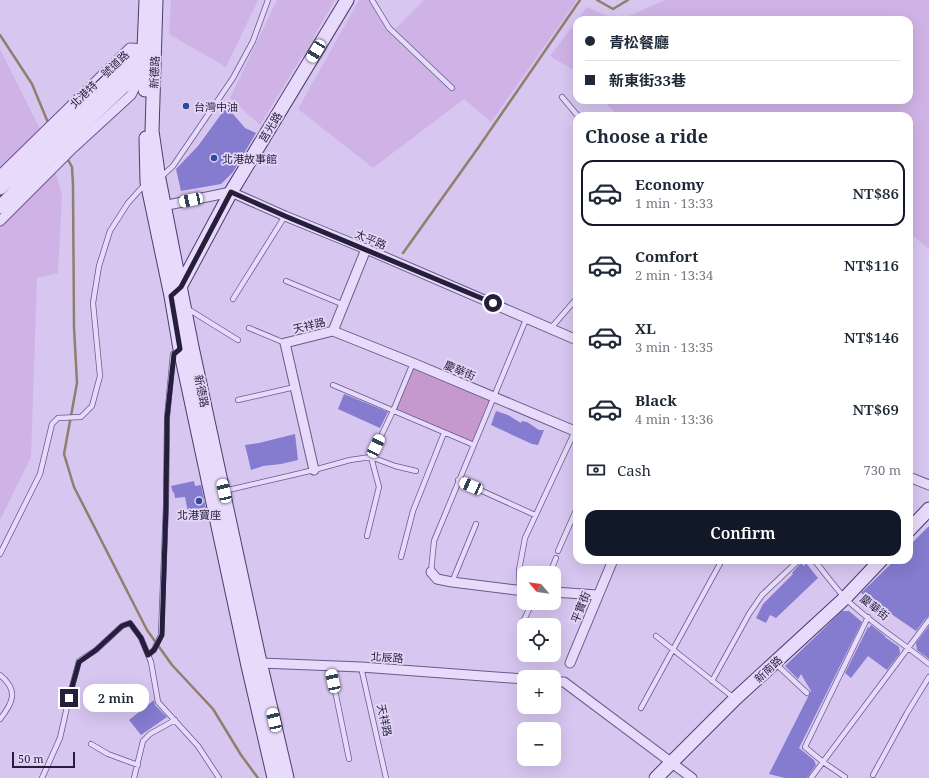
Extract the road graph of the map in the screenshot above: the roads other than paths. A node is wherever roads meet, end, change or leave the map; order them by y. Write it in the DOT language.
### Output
graph roads {
  1 [pos="146,0"];
  2 [pos="156,0"];
  3 [pos="268,0"];
  4 [pos="347,0"];
  5 [pos="372,0"];
  6 [pos="144,49"];
  7 [pos="149,66"];
  8 [pos="452,88"];
  9 [pos="562,98"];
  10 [pos="574,112"];
  11 [pos="64,134"];
  12 [pos="48,149"];
  13 [pos="0,174"];
  14 [pos="153,181"];
  15 [pos="0,188"];
  16 [pos="231,192"];
  17 [pos="0,207"];
  18 [pos="158,207"];
  19 [pos="285,216"];
  20 [pos="0,221"];
  21 [pos="366,249"];
  22 [pos="286,280"];
  23 [pos="181,287"];
  24 [pos="171,296"];
  25 [pos="233,299"];
  26 [pos="573,303"];
  27 [pos="344,305"];
  28 [pos="184,307"];
  29 [pos="527,318"];
  30 [pos="249,328"];
  31 [pos="551,328"];
  32 [pos="333,331"];
  33 [pos="573,338"];
  34 [pos="238,340"];
  35 [pos="285,343"];
  36 [pos="186,348"];
  37 [pos="413,363"];
  38 [pos="333,386"];
  39 [pos="295,387"];
  40 [pos="494,397"];
  41 [pos="238,400"];
  42 [pos="392,411"];
  43 [pos="573,431"];
  44 [pos="444,433"];
  45 [pos="573,438"];
  46 [pos="474,445"];
  47 [pos="371,457"];
  48 [pos="314,470"];
  49 [pos="416,471"];
  50 [pos="913,479"];
  51 [pos="458,480"];
  52 [pos="929,485"];
  53 [pos="224,491"];
  54 [pos="929,509"];
  55 [pos="536,515"];
  56 [pos="573,517"];
  57 [pos="476,524"];
  58 [pos="913,526"];
  59 [pos="367,536"];
  60 [pos="558,551"];
  61 [pos="0,554"];
  62 [pos="401,556"];
  63 [pos="556,558"];
  64 [pos="611,564"];
  65 [pos="720,564"];
  66 [pos="794,564"];
  67 [pos="817,564"];
  68 [pos="877,564"];
  69 [pos="520,566"];
  70 [pos="553,566"];
  71 [pos="431,572"];
  72 [pos="452,582"];
  73 [pos="517,589"];
  74 [pos="561,592"];
  75 [pos="597,595"];
  76 [pos="845,598"];
  77 [pos="868,617"];
  78 [pos="929,620"];
  79 [pos="656,636"];
  80 [pos="908,647"];
  81 [pos="672,650"];
  82 [pos="148,655"];
  83 [pos="570,663"];
  84 [pos="775,663"];
  85 [pos="254,664"];
  86 [pos="929,664"];
  87 [pos="330,666"];
  88 [pos="360,667"];
  89 [pos="0,675"];
  90 [pos="929,677"];
  91 [pos="517,679"];
  92 [pos="712,681"];
  93 [pos="561,682"];
  94 [pos="807,692"];
  95 [pos="735,699"];
  96 [pos="641,708"];
  97 [pos="0,719"];
  98 [pos="175,720"];
  99 [pos="91,744"];
  100 [pos="350,759"];
  101 [pos="671,762"];
  102 [pos="823,762"];
  103 [pos="138,765"];
  104 [pos="874,776"];
  105 [pos="845,777"];
  106 [pos="42,778"];
  107 [pos="134,778"];
  108 [pos="219,778"];
  109 [pos="274,778"];
  110 [pos="287,778"];
  111 [pos="386,778"];
  112 [pos="656,778"];
  113 [pos="692,778"];
  114 [pos="811,778"];
  1 -- 6 [label="main road, 新德路"];
  2 -- 7 [label="main road, 新德路"];
  3 -- 14 [label="lane"];
  4 -- 16 [label="main road, 莒光路"];
  5 -- 8 [label="lane"];
  6 -- 7 [label="main road, 北港特一號道路"];
  6 -- 11 [label="main road, 北港特一號道路"];
  7 -- 11 [label="main road, 北港特一號道路"];
  7 -- 14 [label="main road, 新德路"];
  9 -- 10 [label="lane"];
  11 -- 12 [label="main road"];
  11 -- 12 [label="street"];
  12 -- 13 [label="street"];
  12 -- 15 [label="main road"];
  12 -- 17 [label="main road"];
  12 -- 20 [label="street"];
  14 -- 18 [label="main road, 新德路"];
  14 -- 61 [label="lane"];
  16 -- 18 [label="street"];
  16 -- 19 [label="street, 太平路"];
  16 -- 23 [label="main road, 莒光路"];
  18 -- 23 [label="main road, 新德路"];
  18 -- 24 [label="main road, 新德路"];
  19 -- 21 [label="street, 太平路"];
  19 -- 25 [label="lane"];
  21 -- 27 [label="street, 天祥路"];
  21 -- 29 [label="street, 太平路"];
  22 -- 27 [label="lane"];
  23 -- 24 [label="main road, 莒光路"];
  23 -- 28 [label="main road, 新德路"];
  24 -- 36 [label="main road, 新德路"];
  26 -- 31 [label="lane"];
  27 -- 32 [label="street, 天祥路"];
  28 -- 34 [label="lane"];
  28 -- 36 [label="main road, 新德路"];
  29 -- 31 [label="street, 太平路"];
  29 -- 40 [label="lane"];
  30 -- 35 [label="lane"];
  31 -- 33 [label="street, 太平路"];
  32 -- 35 [label="street, 天祥路"];
  32 -- 37 [label="street, 慶華街"];
  35 -- 39 [label="street, 天祥路"];
  36 -- 53 [label="main road, 新德路"];
  36 -- 82 [label="lane"];
  36 -- 85 [label="main road, 新德路"];
  37 -- 40 [label="street, 慶華街"];
  37 -- 42 [label="lane"];
  38 -- 42 [label="lane"];
  39 -- 41 [label="lane"];
  39 -- 48 [label="street, 天祥路"];
  40 -- 43 [label="street, 慶華街"];
  40 -- 46 [label="lane"];
  42 -- 44 [label="lane"];
  42 -- 47 [label="lane"];
  44 -- 46 [label="lane"];
  44 -- 62 [label="lane"];
  45 -- 55 [label="lane"];
  46 -- 51 [label="lane"];
  47 -- 48 [label="lane"];
  47 -- 49 [label="lane"];
  47 -- 59 [label="lane"];
  48 -- 53 [label="lane"];
  50 -- 52 [label="street"];
  51 -- 55 [label="lane"];
  51 -- 71 [label="lane"];
  53 -- 85 [label="main road, 新德路"];
  54 -- 58 [label="main road"];
  55 -- 69 [label="lane"];
  56 -- 60 [label="lane"];
  57 -- 72 [label="lane"];
  63 -- 70 [label="lane"];
  64 -- 75 [label="street, 平實街"];
  65 -- 81 [label="lane"];
  66 -- 92 [label="lane"];
  67 -- 76 [label="lane, 慶華街"];
  68 -- 76 [label="main road, 新南路"];
  71 -- 72 [label="street"];
  72 -- 73 [label="street"];
  74 -- 75 [label="street"];
  75 -- 83 [label="street, 平實街"];
  76 -- 77 [label="lane, 慶華街"];
  76 -- 84 [label="main road, 新南路"];
  77 -- 80 [label="lane, 慶華街"];
  77 -- 102 [label="lane"];
  78 -- 80 [label="lane"];
  79 -- 81 [label="lane"];
  80 -- 86 [label="lane, 慶華街"];
  80 -- 102 [label="lane"];
  81 -- 92 [label="lane"];
  81 -- 96 [label="lane"];
  82 -- 98 [label="lane"];
  82 -- 106 [label="lane"];
  84 -- 94 [label="lane"];
  84 -- 95 [label="main road, 新南路"];
  85 -- 87 [label="street, 北辰路"];
  85 -- 109 [label="main road, 新德路"];
  85 -- 110 [label="main road, 新德路"];
  87 -- 88 [label="street, 北辰路"];
  87 -- 100 [label="lane"];
  88 -- 91 [label="street, 北辰路"];
  88 -- 111 [label="lane, 天祥路"];
  89 -- 97 [label="lane"];
  90 -- 104 [label="lane"];
  92 -- 95 [label="lane"];
  93 -- 101 [label="street"];
  95 -- 101 [label="main road, 新南路"];
  98 -- 103 [label="lane"];
  98 -- 108 [label="lane"];
  99 -- 103 [label="lane"];
  101 -- 112 [label="main road, 新南路"];
  101 -- 113 [label="street"];
  102 -- 105 [label="lane"];
  102 -- 114 [label="lane"];
  103 -- 107 [label="lane"];
}
